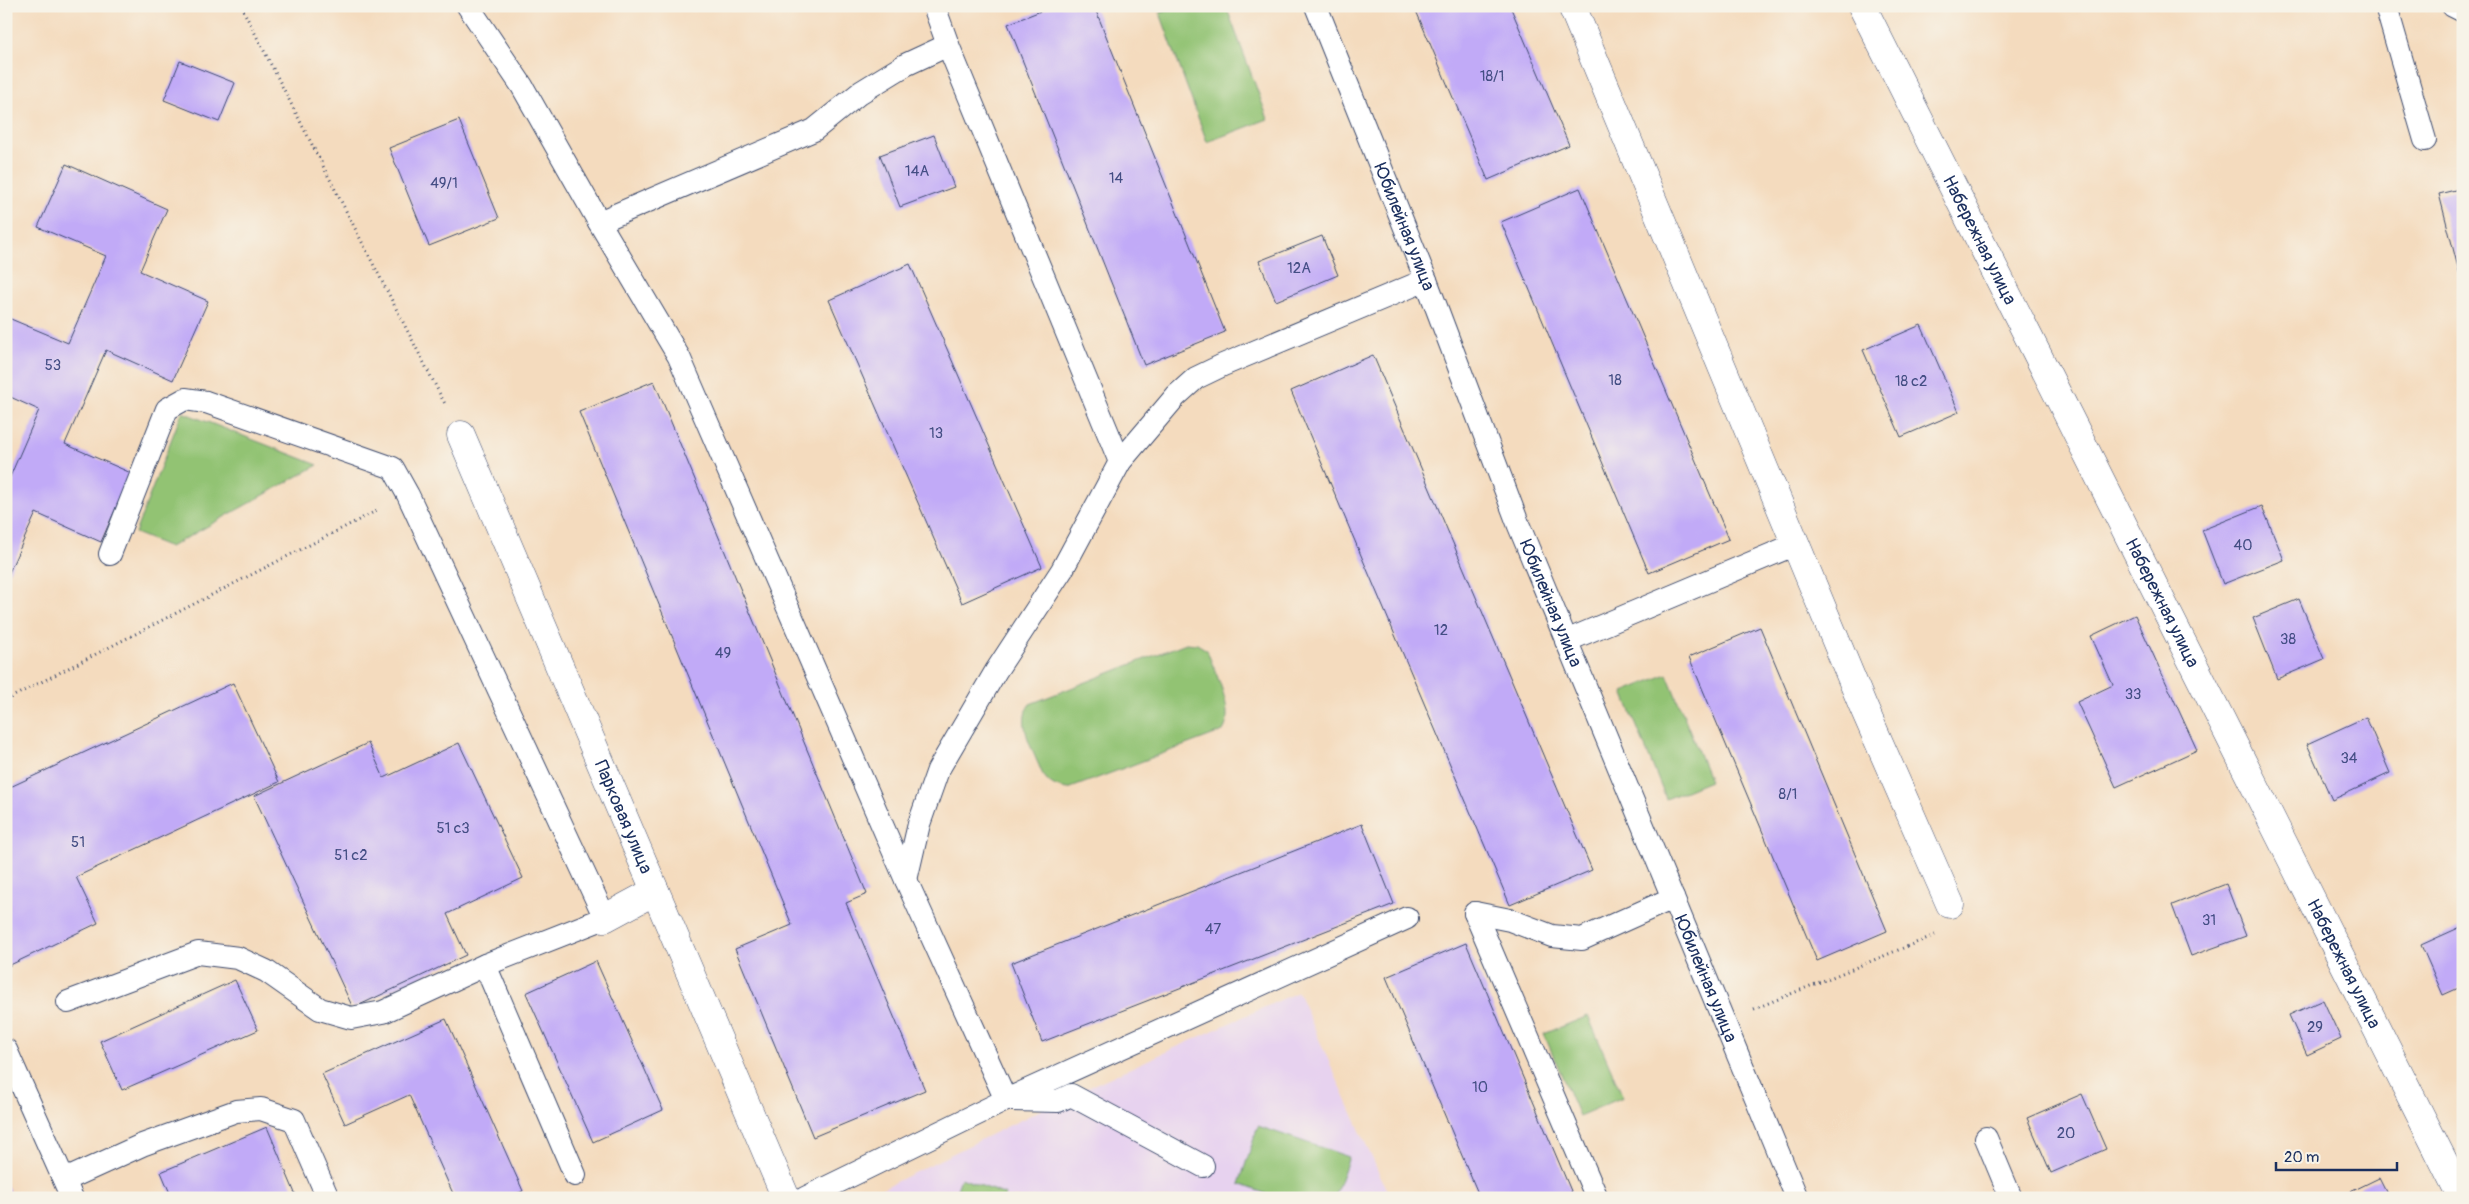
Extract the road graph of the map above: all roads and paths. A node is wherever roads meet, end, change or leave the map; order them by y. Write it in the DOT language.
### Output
graph roads {
  1 [pos="241,6"];
  2 [pos="468,6"];
  3 [pos="934,6"];
  4 [pos="1316,6"];
  5 [pos="1572,6"];
  6 [pos="1862,6"];
  7 [pos="2386,6"];
  8 [pos="2453,6"];
  9 [pos="2463,11"];
  10 [pos="948,45"];
  11 [pos="2425,140"];
  12 [pos="599,222"];
  13 [pos="1426,280"];
  14 [pos="461,435"];
  15 [pos="1120,462"];
  16 [pos="408,495"];
  17 [pos="1796,544"];
  18 [pos="110,554"];
  19 [pos="1566,641"];
  20 [pos="6,700"];
  21 [pos="906,880"];
  22 [pos="655,891"];
  23 [pos="1673,898"];
  24 [pos="1950,904"];
  25 [pos="604,918"];
  26 [pos="1407,918"];
  27 [pos="485,965"];
  28 [pos="68,1002"];
  29 [pos="1725,1021"];
  30 [pos="6,1050"];
  31 [pos="1006,1100"];
  32 [pos="1986,1138"];
  33 [pos="1203,1166"];
  34 [pos="575,1175"];
  35 [pos="69,1189"];
  36 [pos="328,1198"];
  37 [pos="786,1198"];
  38 [pos="805,1198"];
  39 [pos="1596,1198"];
  40 [pos="1798,1198"];
  41 [pos="2011,1198"];
  42 [pos="2462,1198"];
  1 -- 14 [label="path"];
  2 -- 12 [label="lane"];
  3 -- 10 [label="lane"];
  4 -- 13 [label="lane, Юбилейная улица"];
  5 -- 17 [label="street"];
  6 -- 42 [label="street, Набережная улица"];
  7 -- 11 [label="lane"];
  8 -- 9 [label="lane"];
  10 -- 12 [label="lane"];
  10 -- 15 [label="lane"];
  12 -- 21 [label="lane"];
  13 -- 15 [label="lane"];
  13 -- 19 [label="lane, Юбилейная улица"];
  14 -- 22 [label="street, Парковая улица"];
  15 -- 21 [label="lane"];
  16 -- 18 [label="lane"];
  16 -- 20 [label="path"];
  16 -- 25 [label="lane"];
  17 -- 19 [label="lane"];
  17 -- 24 [label="street"];
  19 -- 23 [label="lane, Юбилейная улица"];
  21 -- 31 [label="lane"];
  22 -- 25 [label="street"];
  22 -- 37 [label="street, Парковая улица"];
  23 -- 29 [label="lane, Юбилейная улица"];
  23 -- 39 [label="lane"];
  24 -- 29 [label="path"];
  25 -- 27 [label="lane"];
  26 -- 31 [label="lane"];
  27 -- 28 [label="lane"];
  27 -- 34 [label="lane"];
  29 -- 40 [label="lane, Юбилейная улица"];
  30 -- 35 [label="lane"];
  31 -- 33 [label="lane"];
  31 -- 38 [label="lane"];
  32 -- 41 [label="lane"];
  35 -- 36 [label="lane"];
}
